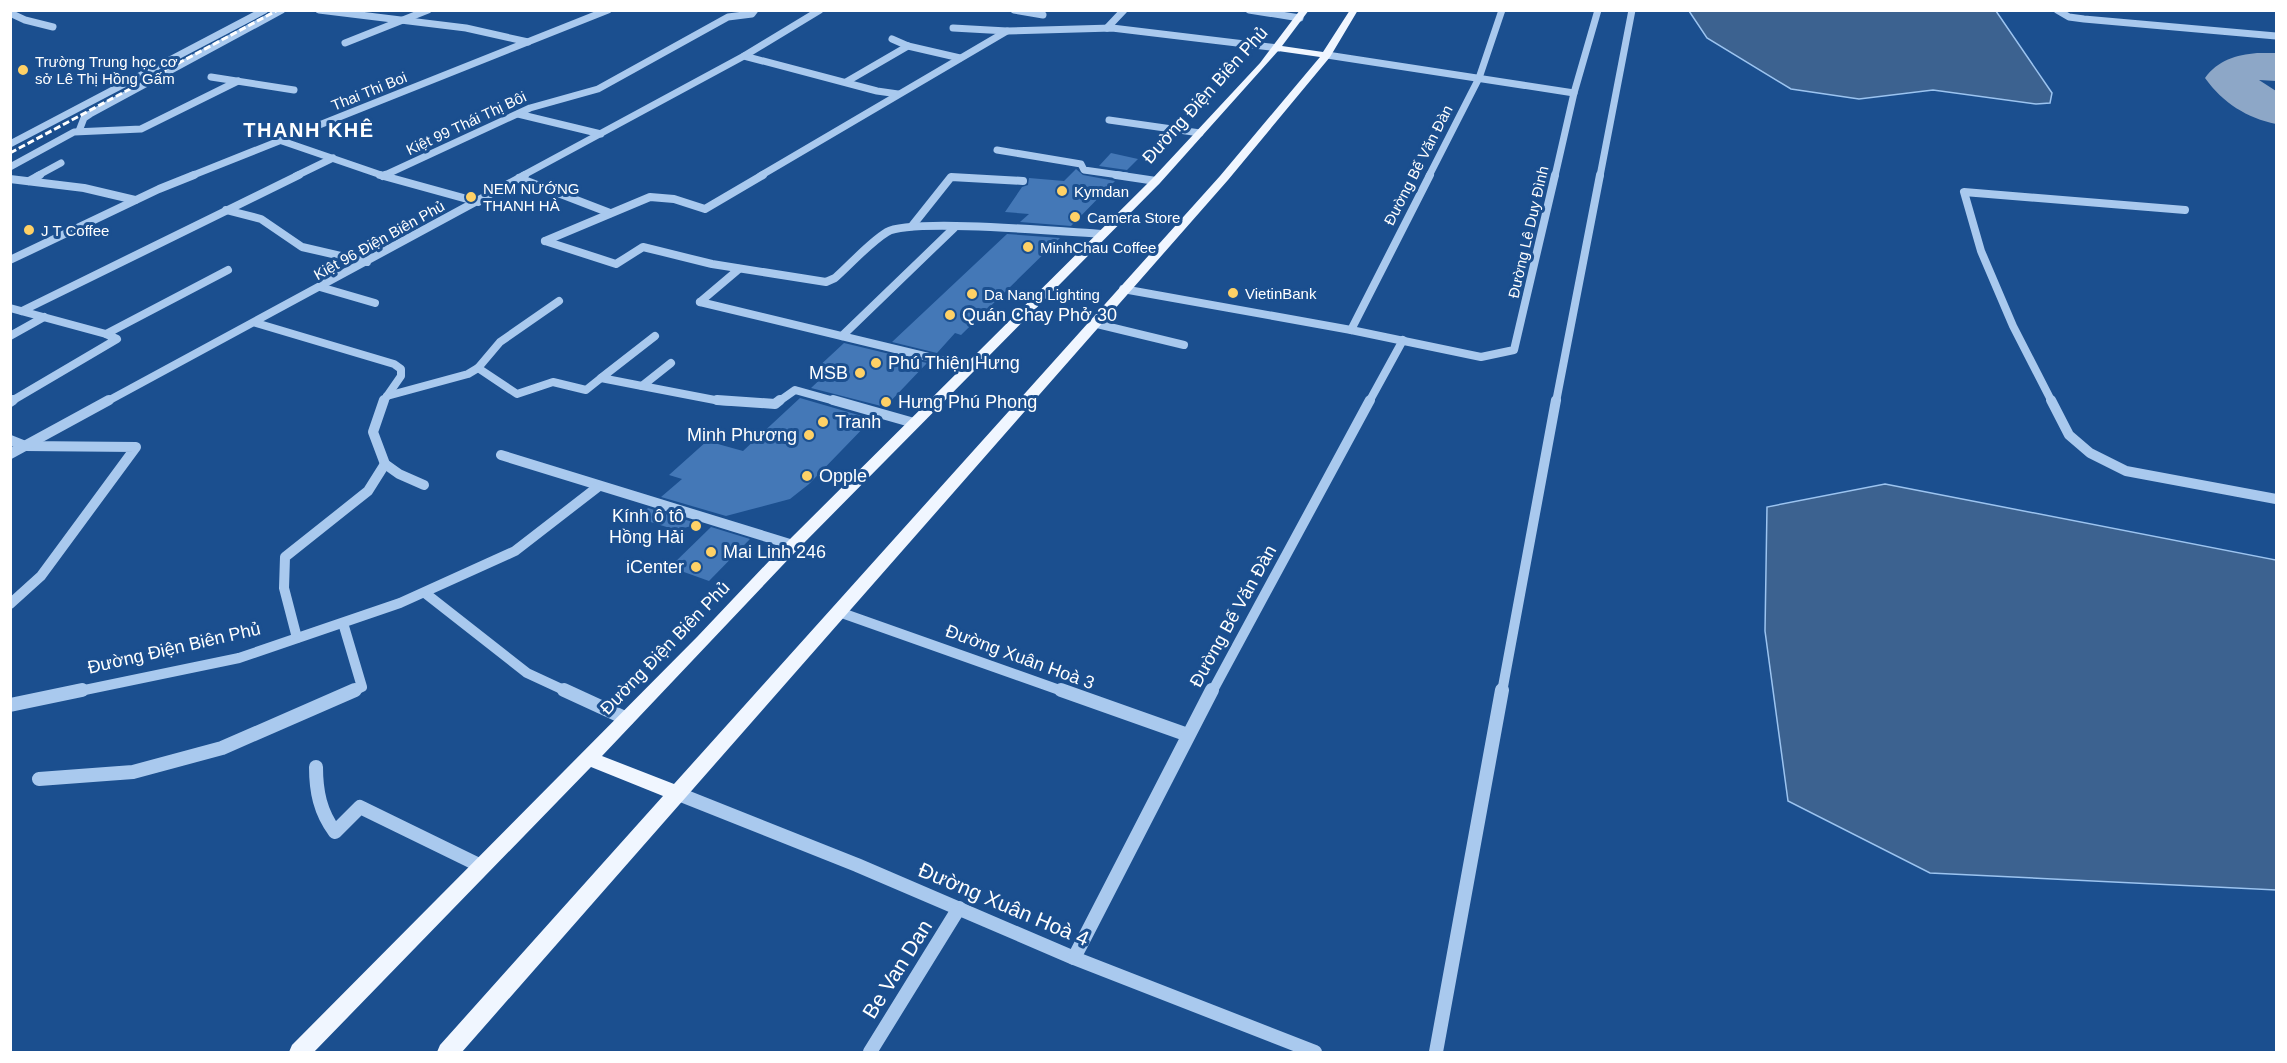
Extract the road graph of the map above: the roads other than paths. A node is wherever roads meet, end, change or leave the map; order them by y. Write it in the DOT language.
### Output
graph roads {
  1 [pos="265,10"];
  2 [pos="282,10"];
  3 [pos="319,10"];
  4 [pos="428,10"];
  5 [pos="608,10"];
  6 [pos="755,10"];
  7 [pos="820,10"];
  8 [pos="1014,10"];
  9 [pos="1124,10"];
  10 [pos="1249,10"];
  11 [pos="1354,10"];
  12 [pos="1502,10"];
  13 [pos="1598,10"];
  14 [pos="1632,10"];
  15 [pos="2057,10"];
  16 [pos="10,13"];
  17 [pos="1303,14"];
  18 [pos="1042,15"];
  19 [pos="400,21"];
  20 [pos="53,27"];
  21 [pos="953,28"];
  22 [pos="1107,28"];
  23 [pos="1007,31"];
  24 [pos="2277,36"];
  25 [pos="892,39"];
  26 [pos="345,43"];
  27 [pos="528,43"];
  28 [pos="908,46"];
  29 [pos="1278,48"];
  30 [pos="1327,55"];
  31 [pos="744,56"];
  32 [pos="960,58"];
  33 [pos="211,77"];
  34 [pos="1479,78"];
  35 [pos="238,81"];
  36 [pos="846,82"];
  37 [pos="294,90"];
  38 [pos="1574,93"];
  39 [pos="898,94"];
  40 [pos="518,114"];
  41 [pos="1109,120"];
  42 [pos="79,131"];
  43 [pos="1200,133"];
  44 [pos="601,134"];
  45 [pos="282,141"];
  46 [pos="10,144"];
  47 [pos="997,150"];
  48 [pos="333,158"];
  49 [pos="61,163"];
  50 [pos="10,167"];
  51 [pos="383,176"];
  52 [pos="519,178"];
  53 [pos="10,179"];
  54 [pos="28,181"];
  55 [pos="1023,181"];
  56 [pos="1156,181"];
  57 [pos="135,200"];
  58 [pos="478,201"];
  59 [pos="226,210"];
  60 [pos="2185,210"];
  61 [pos="610,213"];
  62 [pos="912,226"];
  63 [pos="954,228"];
  64 [pos="1102,234"];
  65 [pos="10,260"];
  66 [pos="367,262"];
  67 [pos="739,269"];
  68 [pos="228,270"];
  69 [pos="320,288"];
  70 [pos="1123,289"];
  71 [pos="559,301"];
  72 [pos="375,303"];
  73 [pos="10,308"];
  74 [pos="22,311"];
  75 [pos="44,317"];
  76 [pos="256,323"];
  77 [pos="1093,323"];
  78 [pos="1351,330"];
  79 [pos="106,334"];
  80 [pos="10,336"];
  81 [pos="655,336"];
  82 [pos="842,336"];
  83 [pos="1403,340"];
  84 [pos="1184,345"];
  85 [pos="671,363"];
  86 [pos="969,367"];
  87 [pos="478,368"];
  88 [pos="601,378"];
  89 [pos="642,386"];
  90 [pos="387,396"];
  91 [pos="10,402"];
  92 [pos="914,423"];
  93 [pos="10,440"];
  94 [pos="25,446"];
  95 [pos="10,454"];
  96 [pos="501,455"];
  97 [pos="385,464"];
  98 [pos="424,485"];
  99 [pos="599,486"];
  100 [pos="2277,499"];
  101 [pos="793,544"];
  102 [pos="425,593"];
  103 [pos="10,604"];
  104 [pos="839,612"];
  105 [pos="344,623"];
  106 [pos="297,638"];
  107 [pos="10,705"];
  108 [pos="627,719"];
  109 [pos="1188,735"];
  110 [pos="588,758"];
  111 [pos="316,767"];
  112 [pos="39,779"];
  113 [pos="676,794"];
  114 [pos="483,867"];
  115 [pos="959,908"];
  116 [pos="1074,958"];
  117 [pos="300,1053"];
  118 [pos="448,1053"];
  119 [pos="870,1053"];
  120 [pos="1315,1053"];
  121 [pos="1436,1053"];
  1 -- 46 [label="street"];
  2 -- 42 [label="street"];
  3 -- 19 [label="street"];
  4 -- 19 [label="street"];
  5 -- 27 [label="street, Thai Thi Boi"];
  6 -- 40 [label="street, Kiệt 99 Thái Thị Bôi"];
  7 -- 31 [label="street, Kiệt 96 Điện Biên Phủ"];
  8 -- 18 [label="street"];
  9 -- 22 [label="street"];
  10 -- 17 [label="street"];
  11 -- 30 [label="main road"];
  12 -- 34 [label="street, Đường Bế Văn Đàn"];
  13 -- 38 [label="street, Đường Lê Duy Đình"];
  14 -- 121 [label="street"];
  15 -- 24 [label="street"];
  16 -- 20 [label="street"];
  17 -- 29 [label="main road, Đường Điện Biên Phủ"];
  19 -- 26 [label="street"];
  19 -- 27 [label="street"];
  21 -- 23 [label="street"];
  22 -- 23 [label="street"];
  22 -- 29 [label="street"];
  23 -- 32 [label="street"];
  25 -- 28 [label="street"];
  27 -- 45 [label="street, Thai Thi Boi"];
  28 -- 32 [label="street"];
  28 -- 36 [label="street"];
  29 -- 30 [label="main road"];
  29 -- 43 [label="main road, Đường Điện Biên Phủ"];
  30 -- 34 [label="street"];
  30 -- 70 [label="main road"];
  31 -- 36 [label="street"];
  31 -- 44 [label="street, Kiệt 96 Điện Biên Phủ"];
  32 -- 39 [label="street"];
  33 -- 35 [label="street"];
  34 -- 38 [label="street"];
  34 -- 78 [label="street, Đường Bế Văn Đàn"];
  35 -- 37 [label="street"];
  35 -- 42 [label="street"];
  36 -- 39 [label="street"];
  38 -- 83 [label="street, Đường Lê Duy Đình"];
  39 -- 61 [label="street"];
  40 -- 44 [label="street"];
  40 -- 51 [label="street, Kiệt 99 Thái Thị Bôi"];
  41 -- 43 [label="street"];
  42 -- 50 [label="street"];
  43 -- 56 [label="main road, Đường Điện Biên Phủ"];
  44 -- 52 [label="street, Kiệt 96 Điện Biên Phủ"];
  45 -- 48 [label="street"];
  45 -- 57 [label="street, Thai Thi Boi"];
  47 -- 56 [label="street"];
  48 -- 51 [label="street"];
  48 -- 59 [label="street"];
  49 -- 54 [label="street"];
  51 -- 58 [label="street"];
  52 -- 58 [label="street, Kiệt 96 Điện Biên Phủ"];
  52 -- 61 [label="street"];
  53 -- 54 [label="street"];
  54 -- 57 [label="street"];
  55 -- 62 [label="street"];
  56 -- 64 [label="main road, Đường Điện Biên Phủ"];
  57 -- 65 [label="street, Thai Thi Boi"];
  58 -- 66 [label="street, Kiệt 96 Điện Biên Phủ"];
  59 -- 66 [label="street"];
  59 -- 74 [label="street"];
  60 -- 100 [label="street"];
  61 -- 67 [label="street"];
  62 -- 63 [label="street"];
  62 -- 67 [label="street"];
  63 -- 64 [label="street"];
  63 -- 82 [label="street"];
  64 -- 86 [label="main road, Đường Điện Biên Phủ"];
  66 -- 69 [label="street, Kiệt 96 Điện Biên Phủ"];
  67 -- 82 [label="street"];
  68 -- 79 [label="street"];
  69 -- 72 [label="street"];
  69 -- 76 [label="street, Kiệt 96 Điện Biên Phủ"];
  70 -- 77 [label="main road"];
  70 -- 78 [label="street"];
  71 -- 87 [label="street"];
  73 -- 74 [label="street"];
  74 -- 75 [label="street"];
  75 -- 79 [label="street"];
  75 -- 80 [label="street"];
  76 -- 90 [label="street"];
  76 -- 94 [label="street, Kiệt 96 Điện Biên Phủ"];
  77 -- 84 [label="street"];
  77 -- 104 [label="main road"];
  78 -- 83 [label="street"];
  79 -- 91 [label="street"];
  81 -- 88 [label="street"];
  82 -- 86 [label="street"];
  83 -- 109 [label="street, Đường Bế Văn Đàn"];
  85 -- 89 [label="street"];
  86 -- 92 [label="main road, Đường Điện Biên Phủ"];
  87 -- 88 [label="street"];
  87 -- 90 [label="street"];
  88 -- 89 [label="street"];
  89 -- 92 [label="street"];
  90 -- 97 [label="street"];
  92 -- 101 [label="main road, Đường Điện Biên Phủ"];
  93 -- 94 [label="street"];
  94 -- 95 [label="street, Kiệt 96 Điện Biên Phủ"];
  94 -- 103 [label="street"];
  96 -- 99 [label="street"];
  97 -- 98 [label="street"];
  97 -- 106 [label="street"];
  99 -- 101 [label="street"];
  99 -- 102 [label="street, Đường Điện Biên Phủ"];
  101 -- 108 [label="main road, Đường Điện Biên Phủ"];
  102 -- 105 [label="street, Đường Điện Biên Phủ"];
  102 -- 108 [label="street"];
  104 -- 109 [label="street, Đường Xuân Hoà 3"];
  104 -- 113 [label="main road"];
  105 -- 106 [label="street, Đường Điện Biên Phủ"];
  105 -- 112 [label="street"];
  106 -- 107 [label="street, Đường Điện Biên Phủ"];
  108 -- 110 [label="main road, Đường Điện Biên Phủ"];
  109 -- 116 [label="street, Đường Bế Văn Đàn"];
  110 -- 113 [label="main road"];
  110 -- 114 [label="main road, Đường Điện Biên Phủ"];
  111 -- 114 [label="street"];
  113 -- 115 [label="street, Đường Xuân Hoà 4"];
  113 -- 118 [label="main road"];
  114 -- 117 [label="main road, Đường Điện Biên Phủ"];
  115 -- 116 [label="street, Đường Xuân Hoà 4"];
  115 -- 119 [label="street, Be Van Dan"];
  116 -- 120 [label="street, Đường Xuân Hoà 4"];
}
